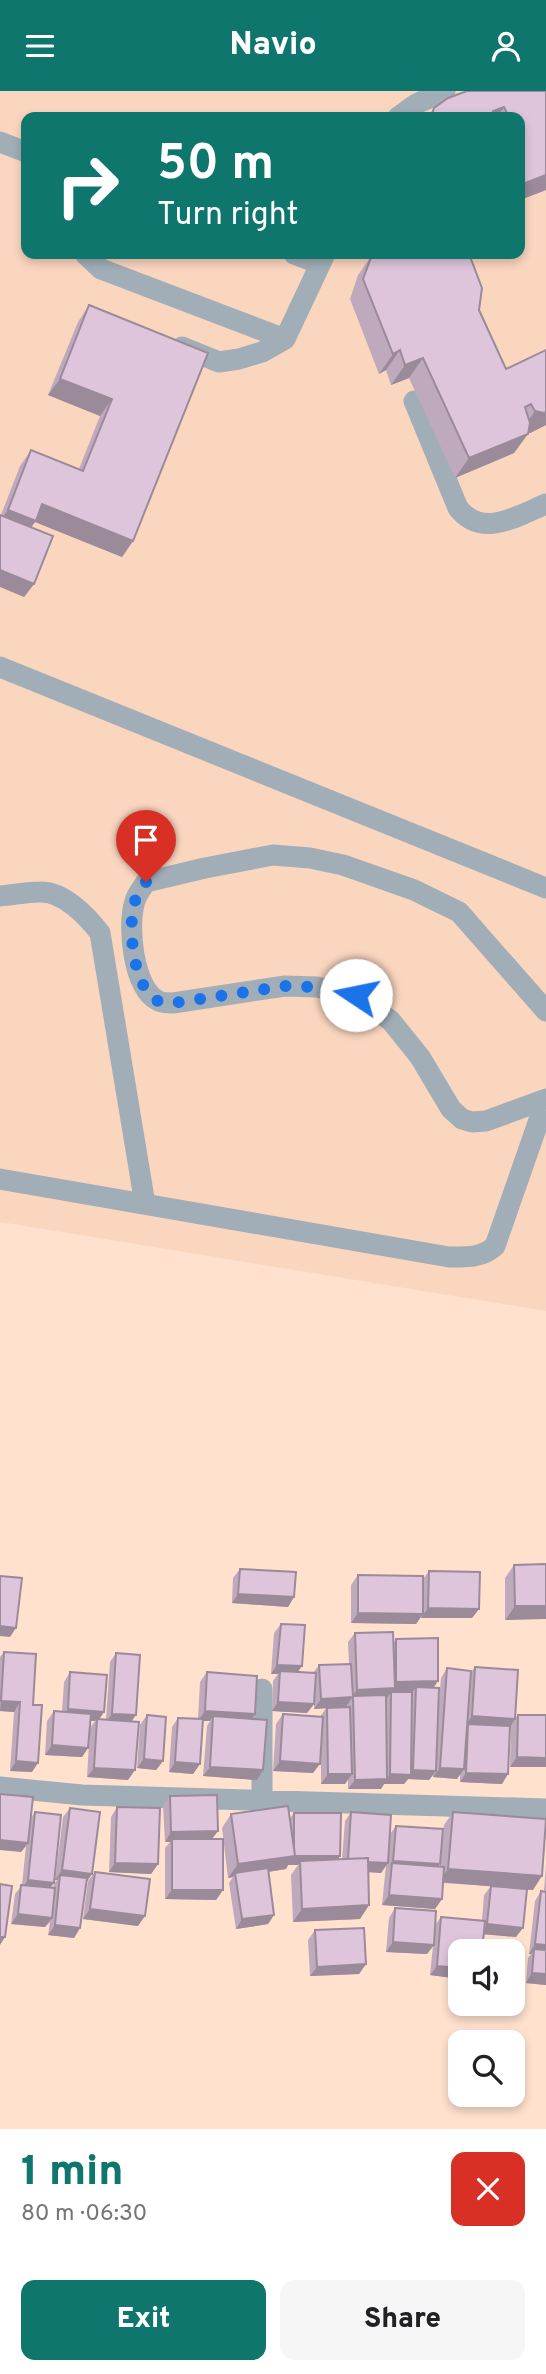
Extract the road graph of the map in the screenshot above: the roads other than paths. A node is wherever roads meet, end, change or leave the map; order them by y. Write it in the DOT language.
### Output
graph roads {
  1 [pos="445,91"];
  2 [pos="405,112"];
  3 [pos="0,142"];
  4 [pos="21,150"];
  5 [pos="90,259"];
  6 [pos="323,259"];
  7 [pos="285,338"];
  8 [pos="168,342"];
  9 [pos="414,401"];
  10 [pos="546,504"];
  11 [pos="0,667"];
  12 [pos="546,888"];
  13 [pos="0,896"];
  14 [pos="546,1011"];
  15 [pos="546,1099"];
  16 [pos="0,1179"];
  17 [pos="145,1204"];
  18 [pos="262,1689"];
  19 [pos="0,1787"];
  20 [pos="262,1801"];
  21 [pos="546,1809"];
  1 -- 2 [label="street"];
  3 -- 4 [label="street"];
  5 -- 7 [label="street"];
  6 -- 7 [label="street"];
  7 -- 8 [label="street"];
  9 -- 10 [label="street"];
  11 -- 12 [label="street"];
  13 -- 17 [label="street"];
  14 -- 15 [label="street"];
  15 -- 17 [label="street"];
  16 -- 17 [label="street"];
  18 -- 20 [label="street"];
  19 -- 20 [label="street"];
  20 -- 21 [label="street"];
}
